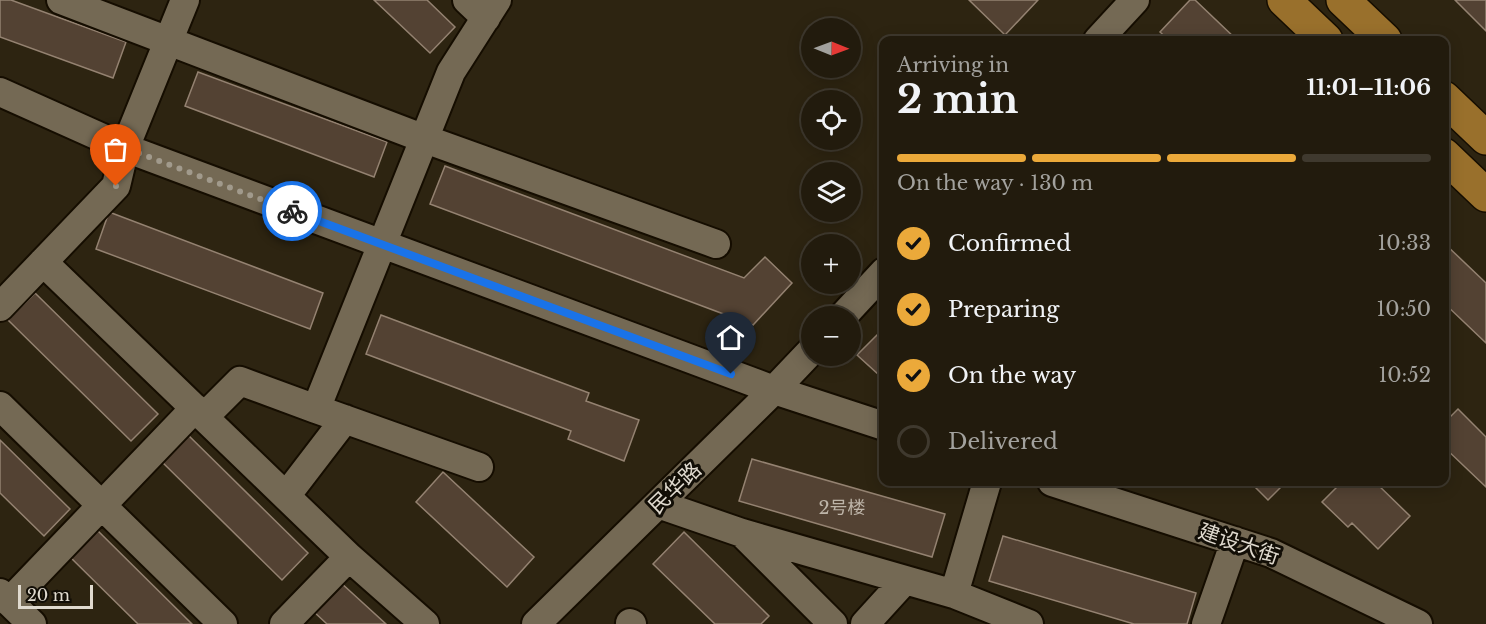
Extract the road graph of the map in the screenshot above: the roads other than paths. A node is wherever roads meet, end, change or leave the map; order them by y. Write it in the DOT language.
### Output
graph roads {
  1 [pos="61,0"];
  2 [pos="185,0"];
  3 [pos="1135,0"];
  4 [pos="1284,0"];
  5 [pos="1343,0"];
  6 [pos="484,6"];
  7 [pos="1102,36"];
  8 [pos="1322,36"];
  9 [pos="1381,36"];
  10 [pos="168,41"];
  11 [pos="0,92"];
  12 [pos="1449,103"];
  13 [pos="1486,138"];
  14 [pos="425,139"];
  15 [pos="125,148"];
  16 [pos="1449,160"];
  17 [pos="1486,195"];
  18 [pos="716,244"];
  19 [pos="384,245"];
  20 [pos="43,262"];
  21 [pos="879,277"];
  22 [pos="852,306"];
  23 [pos="0,307"];
  24 [pos="801,362"];
  25 [pos="774,390"];
  26 [pos="0,406"];
  27 [pos="316,409"];
  28 [pos="199,413"];
  29 [pos="345,419"];
  30 [pos="879,424"];
  31 [pos="479,467"];
  32 [pos="986,486"];
  33 [pos="1064,486"];
  34 [pos="286,496"];
  35 [pos="101,504"];
  36 [pos="658,504"];
  37 [pos="742,533"];
  38 [pos="1235,541"];
  39 [pos="349,557"];
  40 [pos="905,580"];
  41 [pos="954,594"];
  42 [pos="5,597"];
  43 [pos="32,624"];
  44 [pos="223,624"];
  45 [pos="284,624"];
  46 [pos="425,624"];
  47 [pos="536,624"];
  48 [pos="833,624"];
  49 [pos="865,624"];
  50 [pos="1029,624"];
  51 [pos="1206,624"];
  52 [pos="1418,624"];
  1 -- 10 [label="street"];
  2 -- 10 [label="street"];
  3 -- 7 [label="street"];
  4 -- 8 [label="main road"];
  5 -- 9 [label="main road"];
  6 -- 14 [label="street"];
  10 -- 14 [label="street"];
  10 -- 15 [label="street"];
  11 -- 15 [label="street"];
  12 -- 13 [label="main road"];
  14 -- 18 [label="street"];
  14 -- 19 [label="street"];
  15 -- 19 [label="street"];
  15 -- 20 [label="street"];
  16 -- 17 [label="main road"];
  19 -- 25 [label="street"];
  19 -- 27 [label="street"];
  20 -- 23 [label="street"];
  20 -- 28 [label="street"];
  21 -- 22 [label="street"];
  24 -- 25 [label="street, 民华路"];
  25 -- 30 [label="street"];
  25 -- 36 [label="street, 民华路"];
  26 -- 35 [label="street"];
  27 -- 28 [label="street"];
  27 -- 29 [label="street"];
  28 -- 34 [label="street"];
  28 -- 35 [label="street"];
  29 -- 31 [label="street"];
  29 -- 34 [label="street"];
  32 -- 41 [label="street"];
  33 -- 38 [label="street, 建设大街"];
  34 -- 39 [label="street"];
  35 -- 42 [label="street"];
  35 -- 44 [label="street"];
  36 -- 37 [label="street"];
  36 -- 47 [label="street, 民华路"];
  37 -- 40 [label="street"];
  37 -- 48 [label="street"];
  38 -- 51 [label="street"];
  38 -- 52 [label="street, 建设大街"];
  39 -- 45 [label="street"];
  39 -- 46 [label="street"];
  40 -- 41 [label="street"];
  40 -- 49 [label="street"];
  41 -- 50 [label="street"];
  42 -- 43 [label="street"];
}
